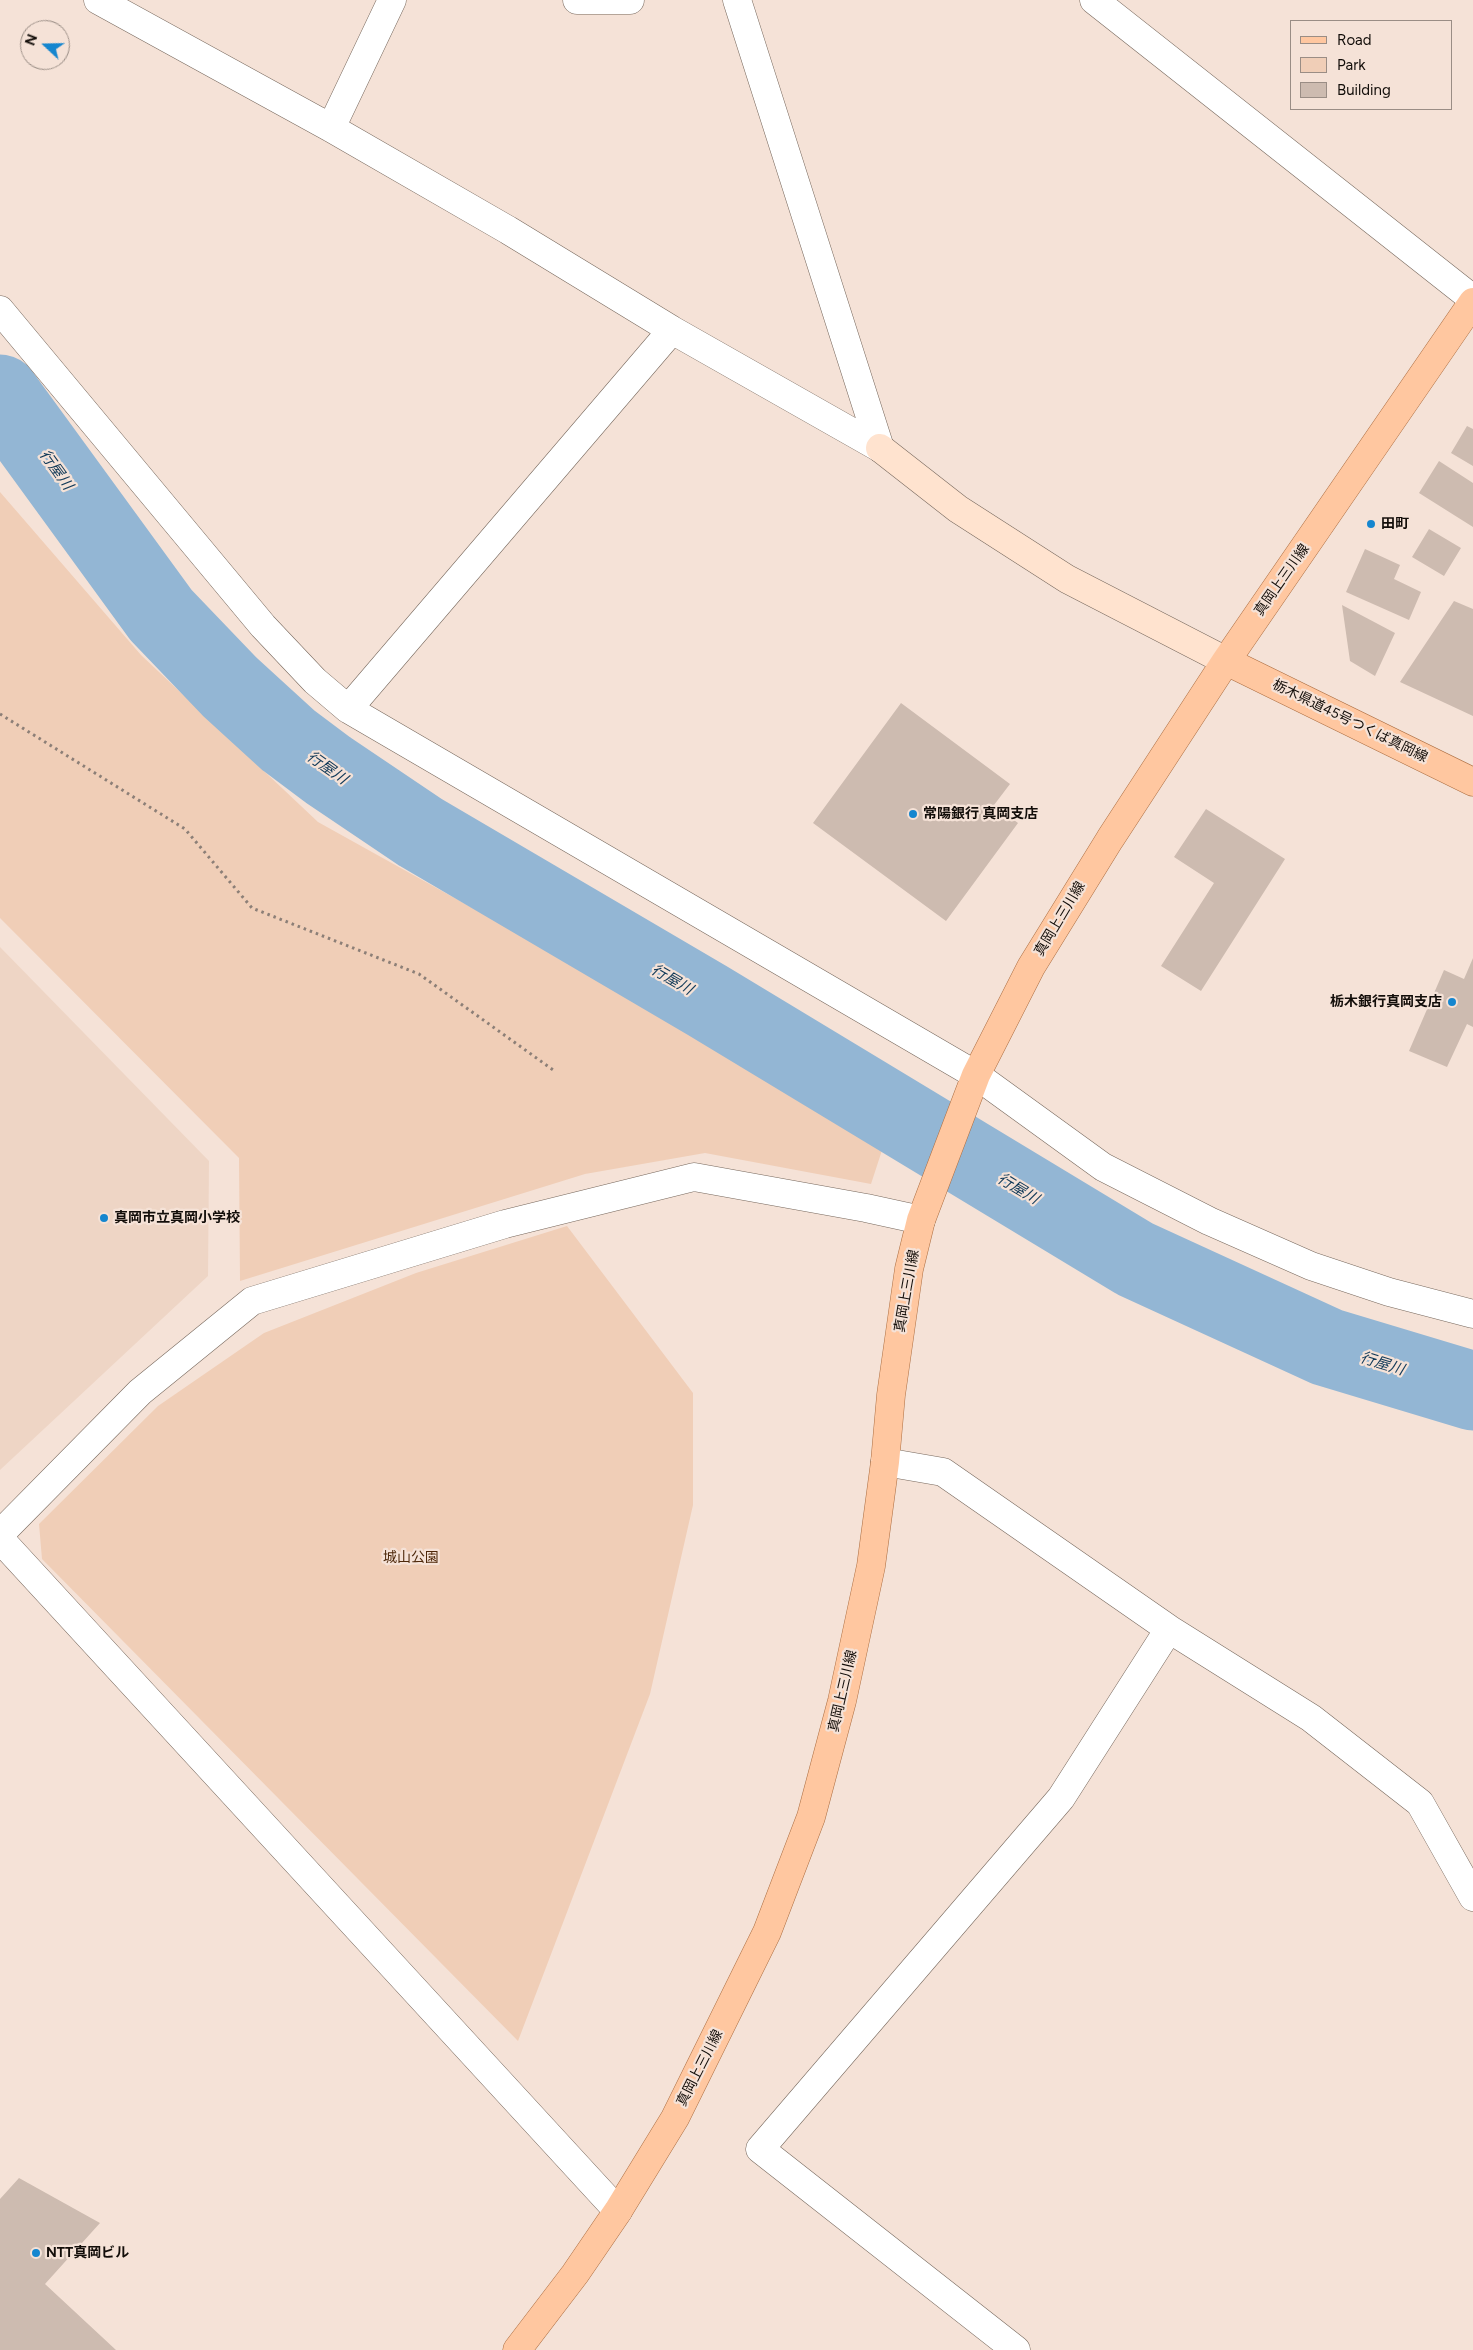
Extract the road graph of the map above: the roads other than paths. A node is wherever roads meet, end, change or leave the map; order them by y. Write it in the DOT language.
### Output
graph roads {
  1 [pos="98,0"];
  2 [pos="392,0"];
  3 [pos="576,0"];
  4 [pos="630,0"];
  5 [pos="737,0"];
  6 [pos="1094,0"];
  7 [pos="331,128"];
  8 [pos="1473,301"];
  9 [pos="0,310"];
  10 [pos="672,330"];
  11 [pos="880,448"];
  12 [pos="1226,661"];
  13 [pos="348,709"];
  14 [pos="1473,782"];
  15 [pos="976,1075"];
  16 [pos="921,1220"];
  17 [pos="1473,1314"];
  18 [pos="885,1462"];
  19 [pos="0,1534"];
  20 [pos="0,1539"];
  21 [pos="1169,1629"];
  22 [pos="1473,1897"];
  23 [pos="618,2212"];
  24 [pos="517,2350"];
  25 [pos="1016,2350"];
  1 -- 7 [label="street"];
  2 -- 7 [label="street"];
  3 -- 4 [label="street"];
  5 -- 11 [label="street"];
  6 -- 8 [label="street"];
  7 -- 10 [label="street"];
  8 -- 12 [label="main road, 真岡上三川線"];
  9 -- 13 [label="street"];
  10 -- 11 [label="street"];
  10 -- 13 [label="street"];
  11 -- 12 [label="street"];
  12 -- 14 [label="main road, 栃木県道45号つくば真岡線"];
  12 -- 15 [label="main road, 真岡上三川線"];
  13 -- 15 [label="street"];
  15 -- 16 [label="main road, 真岡上三川線"];
  15 -- 17 [label="street"];
  16 -- 18 [label="main road, 真岡上三川線"];
  16 -- 19 [label="street"];
  18 -- 21 [label="street"];
  18 -- 23 [label="main road, 真岡上三川線"];
  20 -- 23 [label="street"];
  21 -- 22 [label="street"];
  21 -- 25 [label="street"];
  23 -- 24 [label="main road, 真岡上三川線"];
}
